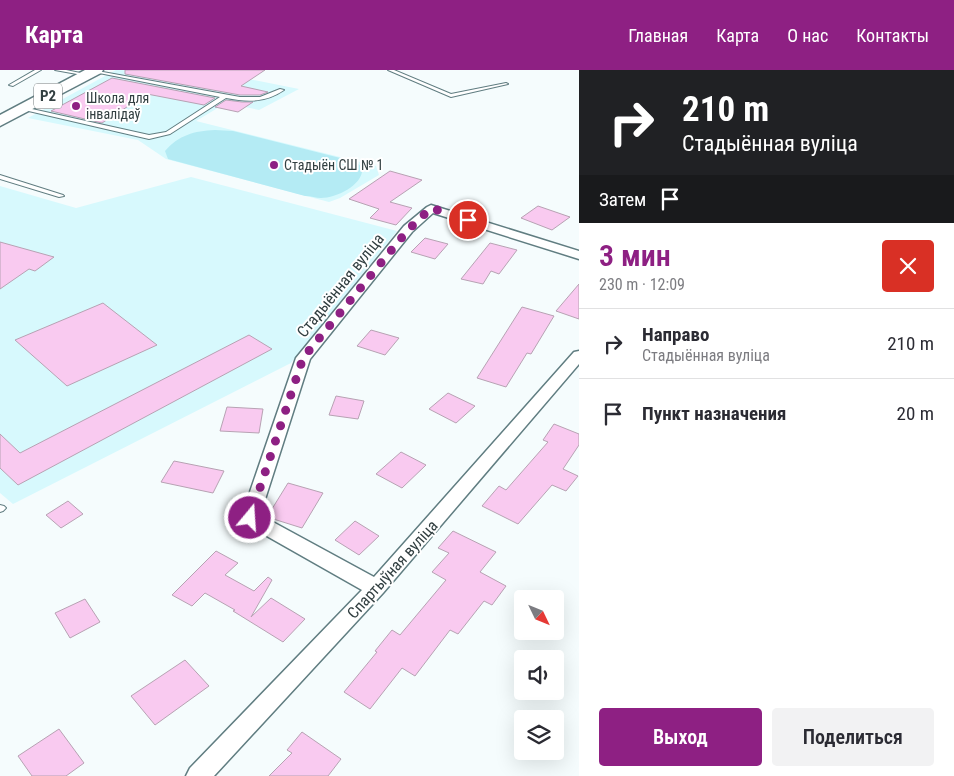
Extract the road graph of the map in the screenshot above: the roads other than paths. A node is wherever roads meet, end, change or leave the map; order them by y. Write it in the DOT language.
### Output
graph roads {
  1 [pos="39,70"];
  2 [pos="57,70"];
  3 [pos="390,70"];
  4 [pos="93,72"];
  5 [pos="506,84"];
  6 [pos="11,85"];
  7 [pos="282,90"];
  8 [pos="225,96"];
  9 [pos="23,109"];
  10 [pos="0,120"];
  11 [pos="0,178"];
  12 [pos="61,196"];
  13 [pos="579,255"];
  14 [pos="579,355"];
  15 [pos="376,588"];
  16 [pos="198,776"];
  1 -- 6 [label="lane"];
  2 -- 4 [label="lane"];
  3 -- 5 [label="lane"];
  4 -- 8 [label="lane"];
  4 -- 9 [label="main road, Р2"];
  7 -- 8 [label="lane"];
  8 -- 9 [label="lane"];
  9 -- 10 [label="main road, Р2"];
  11 -- 12 [label="lane"];
  13 -- 15 [label="street, Стадыённая вуліца"];
  14 -- 15 [label="street, Спартыўная вуліца"];
  15 -- 16 [label="street, Спартыўная вуліца"];
}
